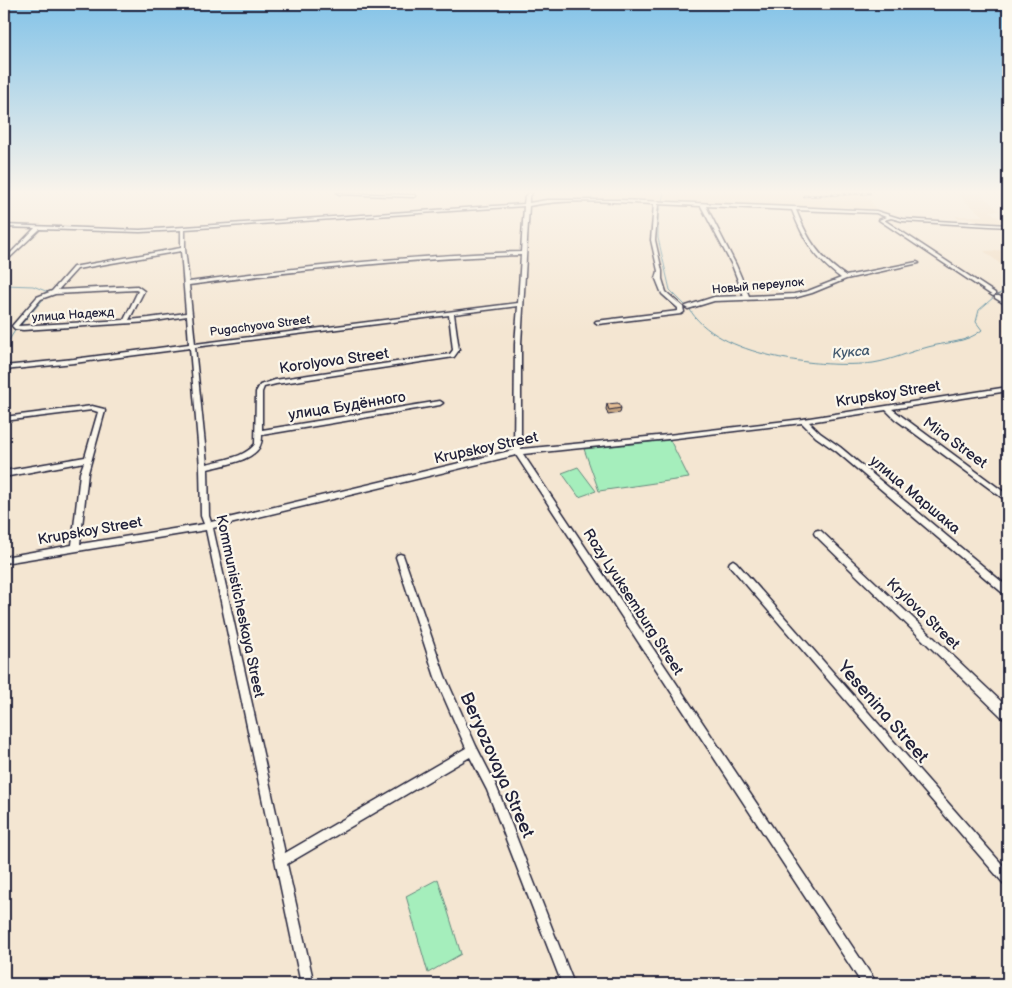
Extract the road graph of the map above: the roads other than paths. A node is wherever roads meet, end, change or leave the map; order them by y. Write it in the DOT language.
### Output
graph roads {
  1 [pos="26,239"];
  2 [pos="182,239"];
  3 [pos="525,239"];
  4 [pos="653,239"];
  5 [pos="721,239"];
  6 [pos="807,239"];
  7 [pos="910,239"];
  8 [pos="182,249"];
  9 [pos="524,252"];
  10 [pos="7,256"];
  11 [pos="4,262"];
  12 [pos="917,263"];
  13 [pos="845,278"];
  14 [pos="186,284"];
  15 [pos="54,292"];
  16 [pos="747,297"];
  17 [pos="520,304"];
  18 [pos="1008,304"];
  19 [pos="688,307"];
  20 [pos="451,312"];
  21 [pos="189,314"];
  22 [pos="126,321"];
  23 [pos="598,322"];
  24 [pos="194,346"];
  25 [pos="4,368"];
  26 [pos="1008,389"];
  27 [pos="440,403"];
  28 [pos="888,409"];
  29 [pos="4,419"];
  30 [pos="803,421"];
  31 [pos="258,433"];
  32 [pos="518,452"];
  33 [pos="87,459"];
  34 [pos="204,467"];
  35 [pos="4,474"];
  36 [pos="1008,499"];
  37 [pos="209,526"];
  38 [pos="818,533"];
  39 [pos="76,548"];
  40 [pos="400,557"];
  41 [pos="4,560"];
  42 [pos="733,564"];
  43 [pos="1008,592"];
  44 [pos="1008,714"];
  45 [pos="472,750"];
  46 [pos="282,861"];
  47 [pos="1008,880"];
  48 [pos="308,984"];
  49 [pos="568,984"];
  50 [pos="869,984"];
  1 -- 10 [label="street"];
  2 -- 8 [label="street, Kommunisticheskaya Street"];
  3 -- 9 [label="street"];
  4 -- 23 [label="street"];
  5 -- 16 [label="street"];
  6 -- 13 [label="street"];
  7 -- 18 [label="street"];
  8 -- 14 [label="street, Kommunisticheskaya Street"];
  8 -- 15 [label="street, улица Надежд"];
  9 -- 14 [label="street"];
  9 -- 17 [label="street"];
  10 -- 11 [label="street"];
  12 -- 13 [label="street, Новый переулок"];
  13 -- 16 [label="street, Новый переулок"];
  14 -- 21 [label="street, Kommunisticheskaya Street"];
  15 -- 22 [label="street, улица Надежд"];
  15 -- 22 [label="street, улица Надежд"];
  16 -- 19 [label="street, Новый переулок"];
  17 -- 20 [label="street, Pugachyova Street"];
  17 -- 32 [label="street"];
  20 -- 24 [label="street, Pugachyova Street"];
  20 -- 31 [label="street, Korolyova Street"];
  21 -- 22 [label="street, улица Надежд"];
  21 -- 24 [label="street, Kommunisticheskaya Street"];
  24 -- 25 [label="street, Pugachyova Street"];
  24 -- 34 [label="street, Kommunisticheskaya Street"];
  26 -- 28 [label="street, Krupskoy Street"];
  27 -- 31 [label="street, улица Будённого"];
  28 -- 30 [label="street, Krupskoy Street"];
  28 -- 36 [label="street, Mira Street"];
  29 -- 33 [label="street"];
  30 -- 32 [label="street, Krupskoy Street"];
  30 -- 43 [label="street, улица Маршака"];
  31 -- 34 [label="street, Korolyova Street"];
  32 -- 37 [label="street, Krupskoy Street"];
  32 -- 50 [label="street, Rozy Lyuksemburg Street"];
  33 -- 35 [label="street"];
  33 -- 39 [label="street"];
  34 -- 37 [label="street, Kommunisticheskaya Street"];
  37 -- 39 [label="street, Krupskoy Street"];
  37 -- 46 [label="street, Kommunisticheskaya Street"];
  38 -- 44 [label="street, Krylova Street"];
  39 -- 41 [label="street, Krupskoy Street"];
  40 -- 45 [label="street, Beryozovaya Street"];
  42 -- 47 [label="street, Yesenina Street"];
  45 -- 46 [label="street"];
  45 -- 49 [label="street, Beryozovaya Street"];
  46 -- 48 [label="street, Kommunisticheskaya Street"];
}
